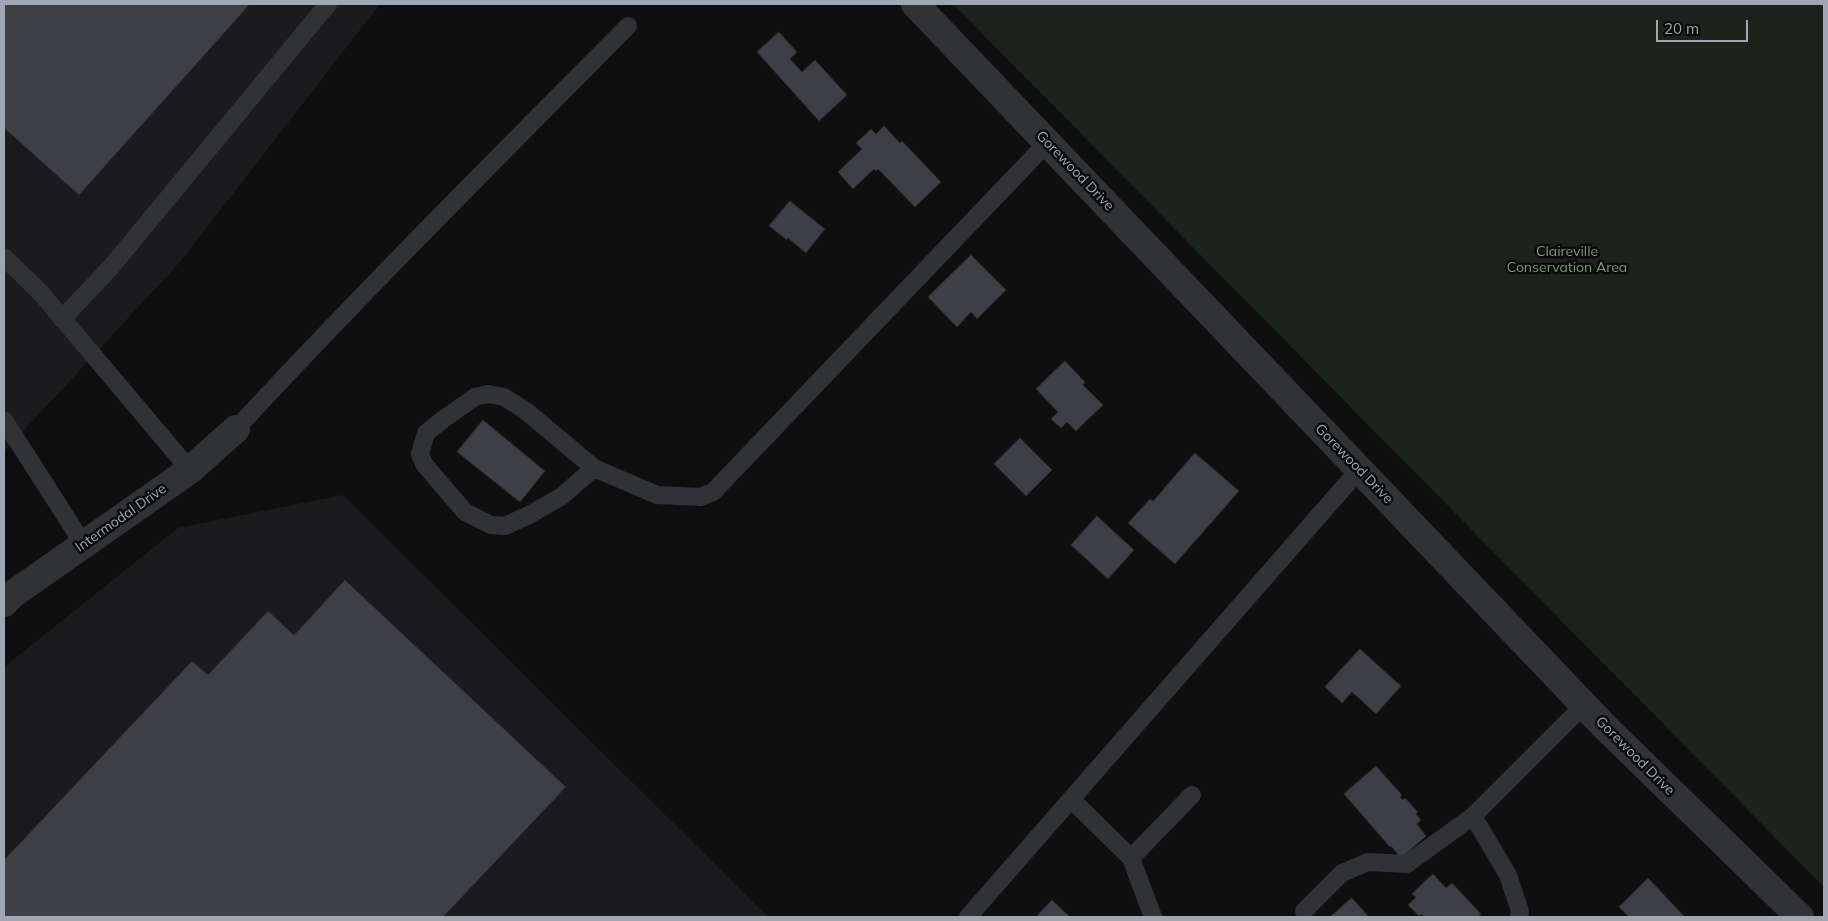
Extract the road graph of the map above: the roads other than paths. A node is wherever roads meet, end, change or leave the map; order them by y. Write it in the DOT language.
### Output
graph roads {
  1 [pos="328,4"];
  2 [pos="915,4"];
  3 [pos="628,26"];
  4 [pos="1048,143"];
  5 [pos="4,256"];
  6 [pos="62,319"];
  7 [pos="4,420"];
  8 [pos="236,429"];
  9 [pos="594,468"];
  10 [pos="190,470"];
  11 [pos="1359,470"];
  12 [pos="84,545"];
  13 [pos="4,603"];
  14 [pos="1584,705"];
  15 [pos="1192,796"];
  16 [pos="1071,799"];
  17 [pos="1473,816"];
  18 [pos="1131,858"];
  19 [pos="1304,911"];
  20 [pos="968,917"];
  21 [pos="1153,917"];
  22 [pos="1519,917"];
  23 [pos="1800,917"];
  1 -- 6 [label="lane"];
  2 -- 4 [label="street, Gorewood Drive"];
  3 -- 8 [label="lane"];
  4 -- 9 [label="lane"];
  4 -- 11 [label="street, Gorewood Drive"];
  5 -- 6 [label="lane"];
  6 -- 10 [label="lane"];
  7 -- 12 [label="lane"];
  8 -- 10 [label="street, Intermodal Drive"];
  9 -- 9 [label="lane"];
  10 -- 12 [label="street, Intermodal Drive"];
  11 -- 14 [label="street, Gorewood Drive"];
  11 -- 16 [label="lane"];
  12 -- 13 [label="street, Intermodal Drive"];
  14 -- 17 [label="lane"];
  14 -- 23 [label="street, Gorewood Drive"];
  15 -- 18 [label="lane"];
  16 -- 18 [label="lane"];
  16 -- 20 [label="lane"];
  17 -- 19 [label="lane"];
  17 -- 22 [label="lane"];
  18 -- 21 [label="lane"];
}
